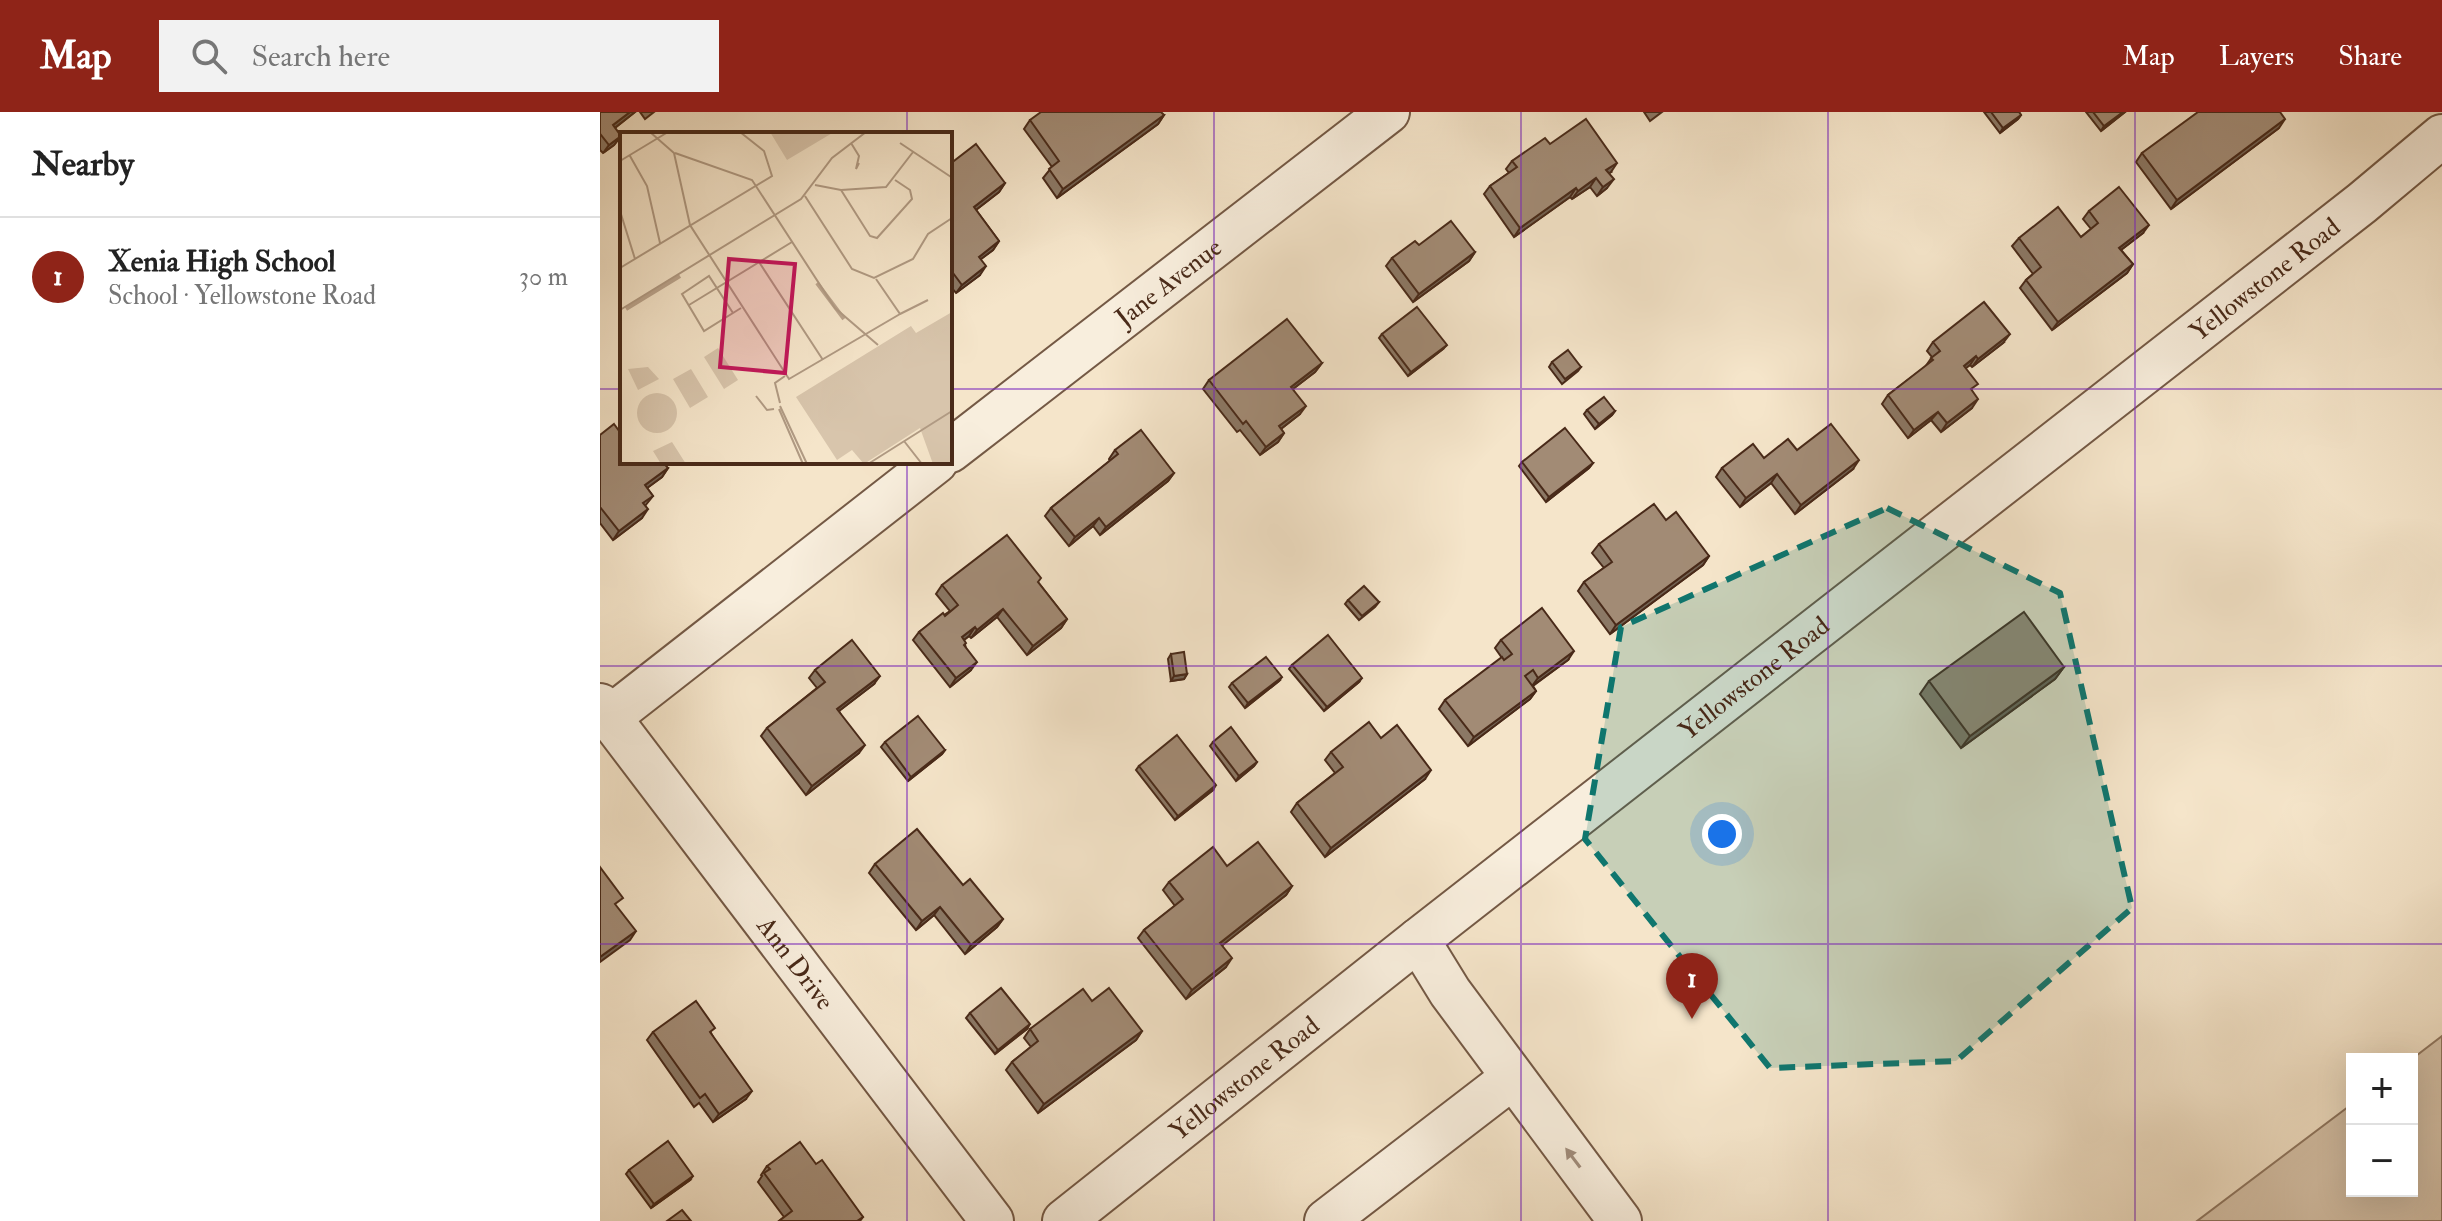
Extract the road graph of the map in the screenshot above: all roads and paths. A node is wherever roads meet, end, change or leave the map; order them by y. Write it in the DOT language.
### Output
graph roads {
  1 [pos="1388,112"];
  2 [pos="2442,136"];
  3 [pos="952,449"];
  4 [pos="933,464"];
  5 [pos="605,711"];
  6 [pos="1418,940"];
  7 [pos="1512,1078"];
  8 [pos="992,1221"];
  9 [pos="1064,1221"];
  10 [pos="1326,1221"];
  11 [pos="1620,1221"];
  1 -- 3 [label="street, Jane Avenue"];
  2 -- 6 [label="street, Yellowstone Road"];
  4 -- 5 [label="street"];
  5 -- 8 [label="street, Ann Drive"];
  6 -- 7 [label="street"];
  6 -- 9 [label="street, Yellowstone Road"];
  7 -- 10 [label="street"];
  11 -- 7 [label="street, one-way"];
}
